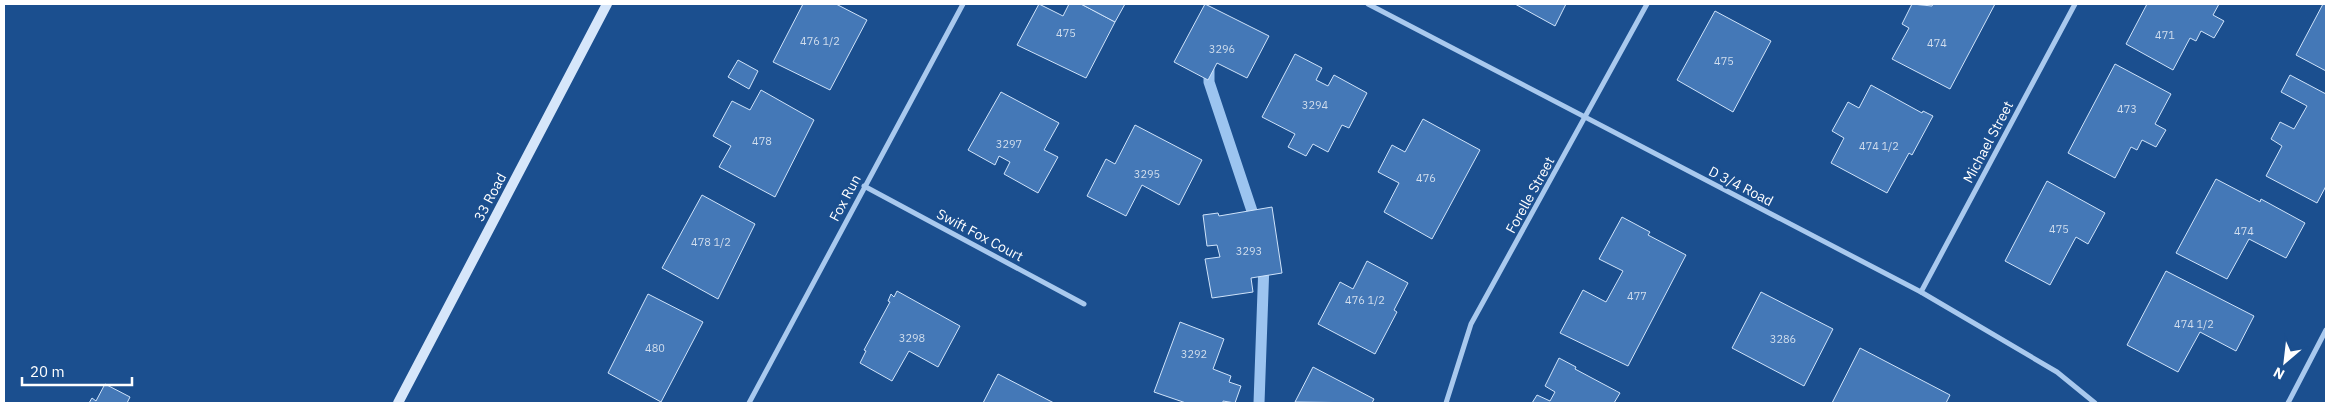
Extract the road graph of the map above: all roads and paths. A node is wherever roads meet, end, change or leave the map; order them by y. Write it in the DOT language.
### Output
graph roads {
  1 [pos="607,4"];
  2 [pos="963,4"];
  3 [pos="1368,4"];
  4 [pos="1647,4"];
  5 [pos="2075,4"];
  6 [pos="1585,119"];
  7 [pos="864,186"];
  8 [pos="1920,292"];
  9 [pos="1084,304"];
  10 [pos="2326,330"];
  11 [pos="398,403"];
  12 [pos="749,403"];
  13 [pos="1446,403"];
  14 [pos="2095,403"];
  15 [pos="2288,403"];
  1 -- 11 [label="main road, 33 Road"];
  2 -- 7 [label="street, Fox Run"];
  3 -- 6 [label="street, D 3/4 Road"];
  4 -- 6 [label="street, Forelle Street"];
  5 -- 8 [label="street, Michael Street"];
  6 -- 8 [label="street, D 3/4 Road"];
  6 -- 13 [label="street, Forelle Street"];
  7 -- 9 [label="street, Swift Fox Court"];
  7 -- 12 [label="street, Fox Run"];
  8 -- 14 [label="street, D 3/4 Road"];
  10 -- 15 [label="street"];
}
